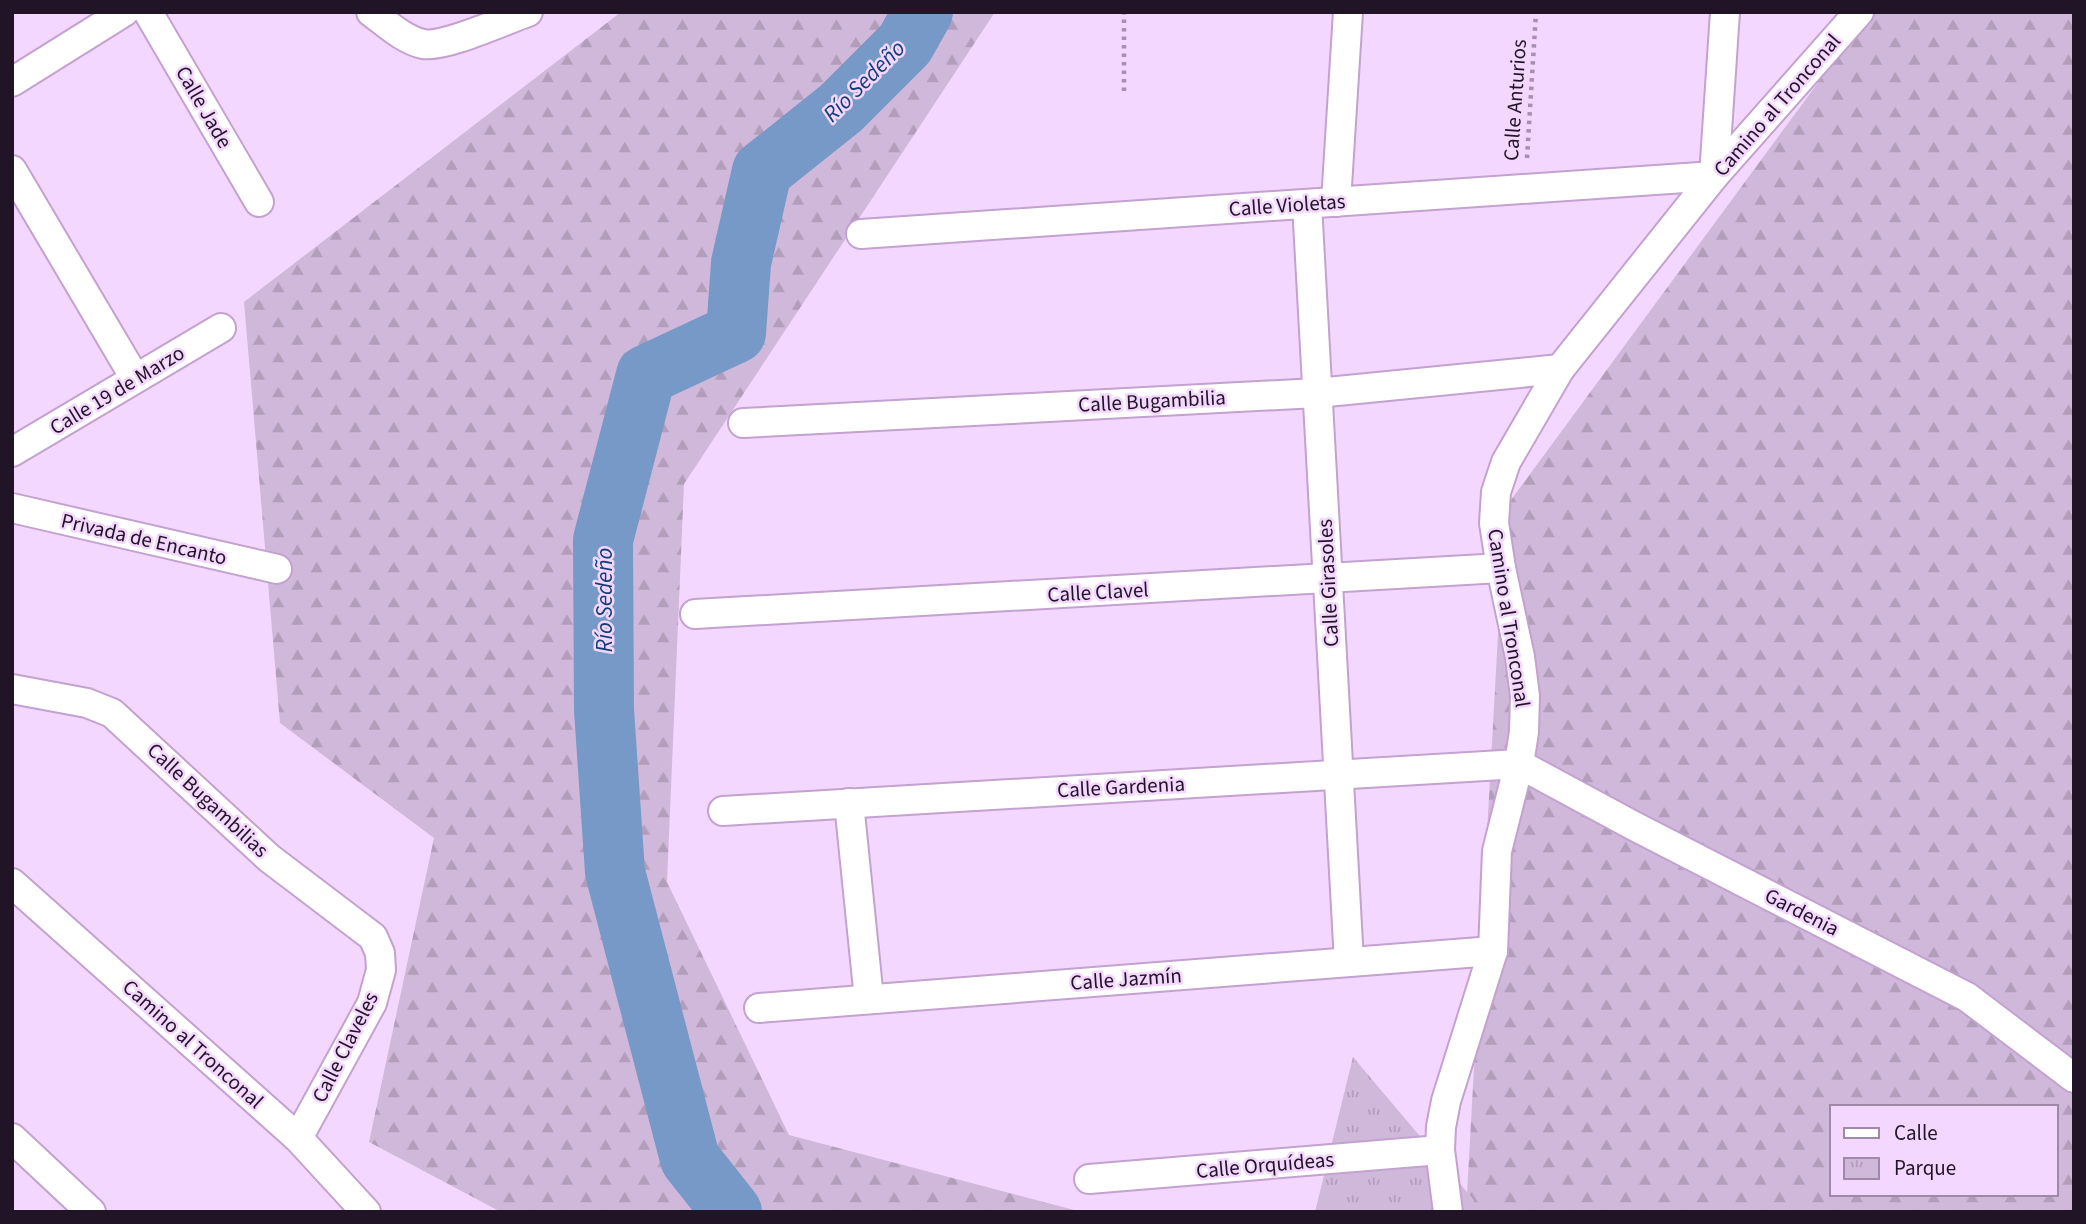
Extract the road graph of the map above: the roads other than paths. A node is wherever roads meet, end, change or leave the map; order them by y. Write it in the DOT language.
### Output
graph roads {
  1 [pos="124,12"];
  2 [pos="148,12"];
  3 [pos="370,12"];
  4 [pos="528,12"];
  5 [pos="1348,12"];
  6 [pos="1725,12"];
  7 [pos="1859,12"];
  8 [pos="12,82"];
  9 [pos="12,170"];
  10 [pos="1714,176"];
  11 [pos="259,202"];
  12 [pos="1336,202"];
  13 [pos="1307,204"];
  14 [pos="861,234"];
  15 [pos="221,328"];
  16 [pos="1560,369"];
  17 [pos="135,377"];
  18 [pos="1317,393"];
  19 [pos="743,422"];
  20 [pos="12,452"];
  21 [pos="12,509"];
  22 [pos="1501,568"];
  23 [pos="277,569"];
  24 [pos="1327,579"];
  25 [pos="695,614"];
  26 [pos="12,689"];
  27 [pos="1520,764"];
  28 [pos="1340,774"];
  29 [pos="849,803"];
  30 [pos="723,811"];
  31 [pos="12,883"];
  32 [pos="1493,951"];
  33 [pos="380,953"];
  34 [pos="1349,962"];
  35 [pos="869,999"];
  36 [pos="759,1008"];
  37 [pos="2074,1078"];
  38 [pos="12,1138"];
  39 [pos="298,1138"];
  40 [pos="1440,1150"];
  41 [pos="1089,1179"];
  42 [pos="91,1212"];
  43 [pos="366,1212"];
  44 [pos="1448,1212"];
  1 -- 8 [label="street"];
  2 -- 11 [label="street, Calle Jade"];
  3 -- 4 [label="street"];
  5 -- 12 [label="street"];
  6 -- 10 [label="street"];
  7 -- 10 [label="street, Camino al Tronconal"];
  9 -- 17 [label="street"];
  10 -- 12 [label="street, Calle Violetas"];
  10 -- 16 [label="street, Camino al Tronconal"];
  12 -- 13 [label="street, Calle Violetas"];
  13 -- 14 [label="street, Calle Violetas"];
  13 -- 18 [label="street, Calle Girasoles"];
  15 -- 17 [label="street, Calle 19 de Marzo"];
  16 -- 18 [label="street, Calle Bugambilia"];
  16 -- 22 [label="street, Camino al Tronconal"];
  17 -- 20 [label="street, Calle 19 de Marzo"];
  18 -- 19 [label="street, Calle Bugambilia"];
  18 -- 24 [label="street, Calle Girasoles"];
  21 -- 23 [label="street, Privada de Encanto"];
  22 -- 24 [label="street, Calle Clavel"];
  22 -- 27 [label="street, Camino al Tronconal"];
  24 -- 25 [label="street, Calle Clavel"];
  24 -- 28 [label="street, Calle Girasoles"];
  26 -- 33 [label="street, Calle Bugambilias"];
  27 -- 28 [label="street, Calle Gardenia"];
  27 -- 32 [label="street, Camino al Tronconal"];
  27 -- 37 [label="street, Gardenia"];
  28 -- 29 [label="street, Calle Gardenia"];
  28 -- 34 [label="street, Calle Girasoles"];
  29 -- 30 [label="street, Calle Gardenia"];
  29 -- 35 [label="street"];
  31 -- 39 [label="street, Camino al Tronconal"];
  32 -- 34 [label="street, Calle Jazmín"];
  32 -- 40 [label="street, Camino al Tronconal"];
  33 -- 39 [label="street, Calle Claveles"];
  34 -- 35 [label="street, Calle Jazmín"];
  35 -- 36 [label="street, Calle Jazmín"];
  38 -- 42 [label="street"];
  39 -- 43 [label="street, Camino al Tronconal"];
  40 -- 41 [label="street, Calle Orquídeas"];
  40 -- 44 [label="street, Camino al Tronconal"];
}
